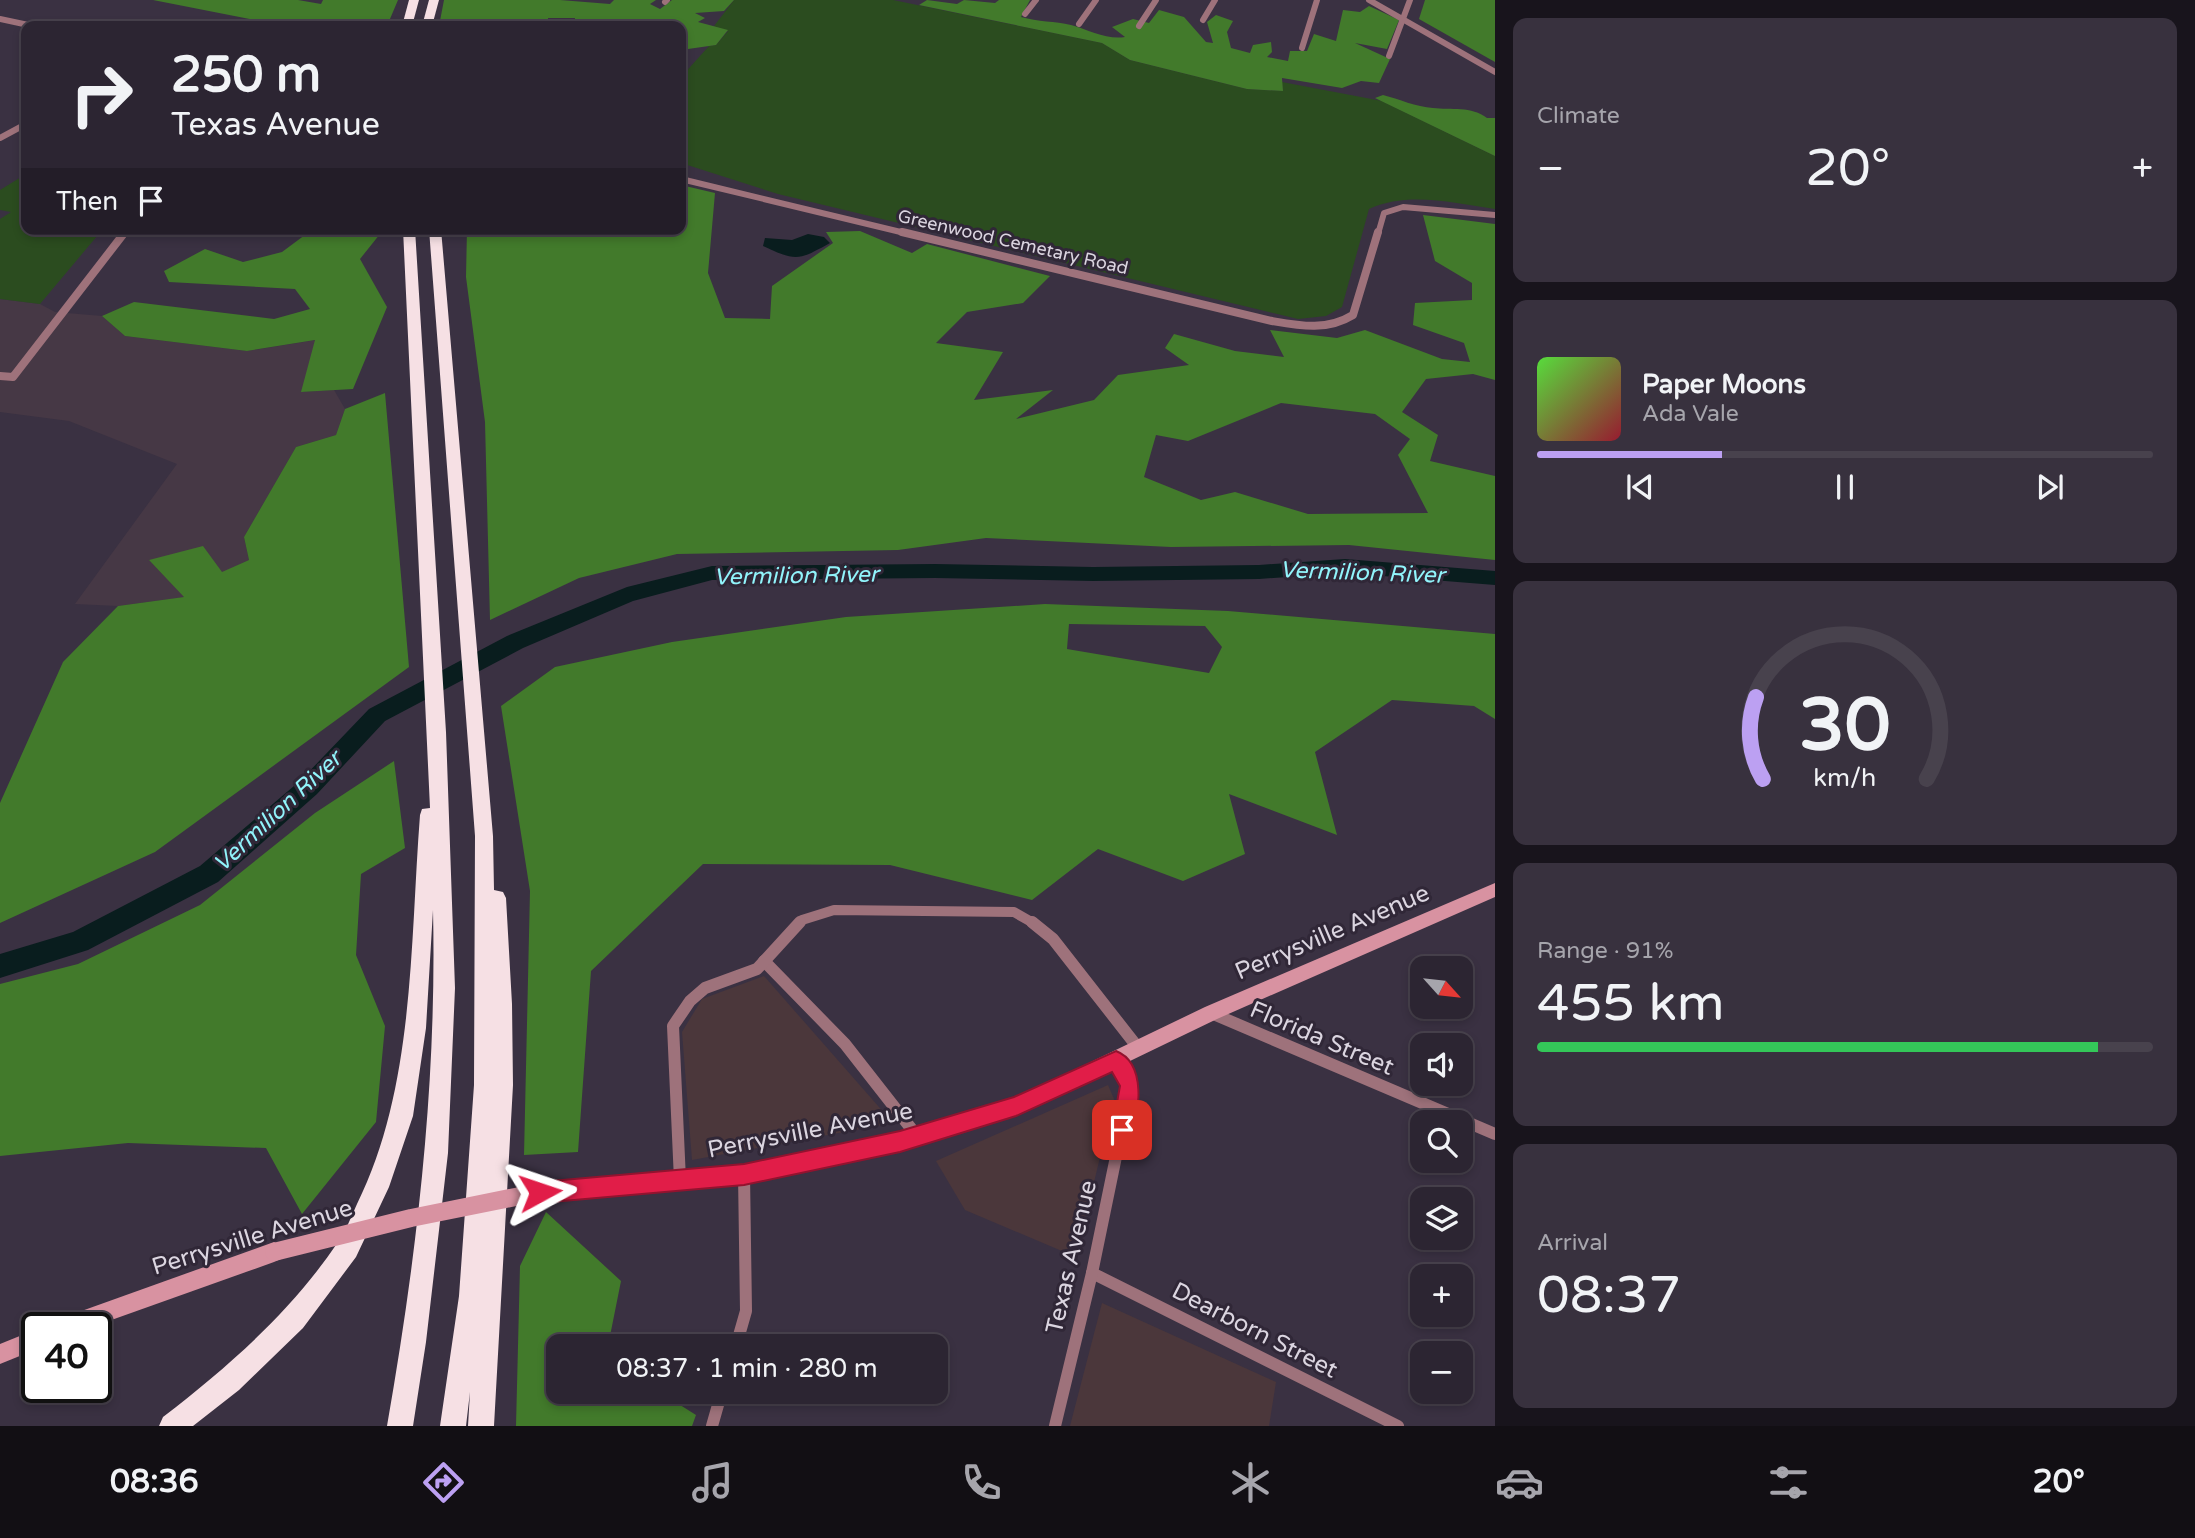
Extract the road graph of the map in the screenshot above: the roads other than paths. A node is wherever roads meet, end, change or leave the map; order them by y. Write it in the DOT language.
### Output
graph roads {
  1 [pos="414,0"];
  2 [pos="434,0"];
  3 [pos="1036,0"];
  4 [pos="1096,0"];
  5 [pos="1156,0"];
  6 [pos="1215,0"];
  7 [pos="1317,0"];
  8 [pos="1369,0"];
  9 [pos="1410,0"];
  10 [pos="1025,14"];
  11 [pos="1404,18"];
  12 [pos="0,19"];
  13 [pos="1203,20"];
  14 [pos="408,21"];
  15 [pos="429,21"];
  16 [pos="21,23"];
  17 [pos="1079,24"];
  18 [pos="1139,26"];
  19 [pos="1302,48"];
  20 [pos="1389,56"];
  21 [pos="1495,72"];
  22 [pos="21,127"];
  23 [pos="0,138"];
  24 [pos="686,180"];
  25 [pos="1495,215"];
  26 [pos="122,235"];
  27 [pos="409,235"];
  28 [pos="435,235"];
  29 [pos="0,376"];
  30 [pos="484,836"];
  31 [pos="432,857"];
  32 [pos="1495,891"];
  33 [pos="764,961"];
  34 [pos="1211,1013"];
  35 [pos="1139,1049"];
  36 [pos="1116,1060"];
  37 [pos="1495,1133"];
  38 [pos="917,1136"];
  39 [pos="744,1174"];
  40 [pos="680,1180"];
  41 [pos="1092,1273"];
  42 [pos="107,1312"];
  43 [pos="739,1334"];
  44 [pos="21,1345"];
  45 [pos="0,1354"];
  46 [pos="718,1404"];
  47 [pos="172,1426"];
  48 [pos="400,1426"];
  49 [pos="453,1426"];
  50 [pos="481,1426"];
  51 [pos="712,1426"];
  52 [pos="1055,1426"];
  53 [pos="1398,1426"];
  1 -- 14 [label="highway"];
  2 -- 15 [label="highway"];
  3 -- 10 [label="street"];
  4 -- 17 [label="street"];
  5 -- 18 [label="street"];
  6 -- 13 [label="street"];
  7 -- 19 [label="street"];
  8 -- 11 [label="street"];
  9 -- 11 [label="street"];
  11 -- 20 [label="street"];
  11 -- 21 [label="street"];
  12 -- 16 [label="street"];
  22 -- 23 [label="street"];
  24 -- 25 [label="street, Greenwood Cemetary Road"];
  26 -- 29 [label="street"];
  27 -- 31 [label="highway"];
  28 -- 30 [label="highway"];
  30 -- 49 [label="highway"];
  30 -- 50 [label="highway"];
  31 -- 47 [label="highway"];
  31 -- 48 [label="highway"];
  32 -- 34 [label="street, Perrysville Avenue"];
  33 -- 35 [label="street"];
  33 -- 38 [label="street"];
  33 -- 40 [label="street"];
  34 -- 35 [label="street, Perrysville Avenue"];
  34 -- 37 [label="street, Florida Street"];
  35 -- 36 [label="street, Perrysville Avenue"];
  36 -- 38 [label="street, Perrysville Avenue"];
  36 -- 41 [label="street, Texas Avenue"];
  38 -- 39 [label="street, Perrysville Avenue"];
  39 -- 40 [label="street, Perrysville Avenue"];
  39 -- 43 [label="street"];
  40 -- 42 [label="street, Perrysville Avenue, bridge"];
  41 -- 52 [label="street, Texas Avenue"];
  41 -- 53 [label="street, Dearborn Street"];
  44 -- 45 [label="street"];
  46 -- 51 [label="street"];
}
